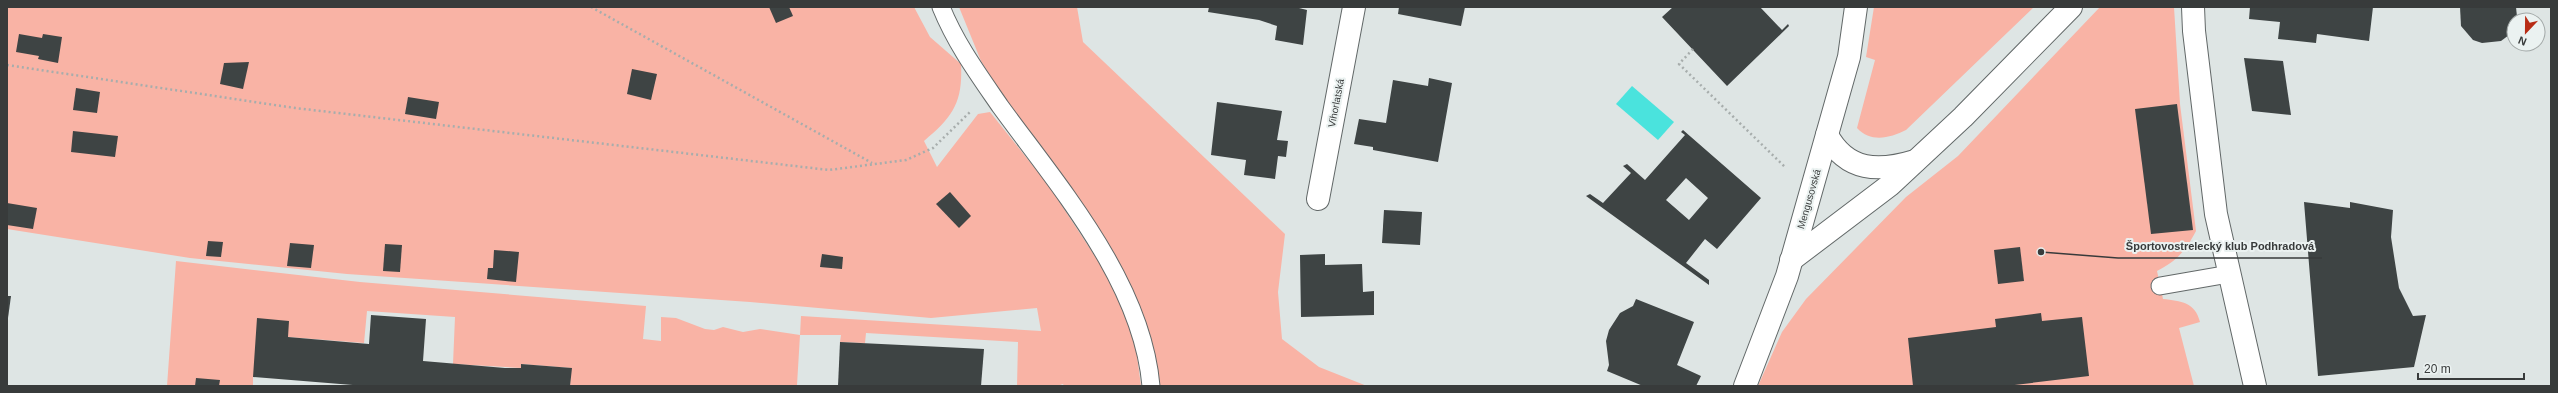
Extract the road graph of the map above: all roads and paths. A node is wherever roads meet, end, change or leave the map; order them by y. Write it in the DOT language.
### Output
graph roads {
  1 [pos="591,7"];
  2 [pos="941,7"];
  3 [pos="1354,7"];
  4 [pos="1856,7"];
  5 [pos="2071,7"];
  6 [pos="2194,7"];
  7 [pos="1693,49"];
  8 [pos="7,65"];
  9 [pos="986,86"];
  10 [pos="1827,135"];
  11 [pos="1916,161"];
  12 [pos="872,163"];
  13 [pos="1811,193"];
  14 [pos="1318,199"];
  15 [pos="1792,260"];
  16 [pos="2229,274"];
  17 [pos="2160,286"];
  18 [pos="1151,386"];
  19 [pos="1746,386"];
  20 [pos="2255,386"];
  1 -- 12 [label="path"];
  2 -- 9 [label="lane"];
  3 -- 14 [label="street, Vihorlatská"];
  4 -- 10 [label="street, Mengusovská"];
  5 -- 11 [label="street"];
  6 -- 16 [label="street"];
  7 -- 13 [label="path"];
  8 -- 12 [label="path"];
  9 -- 12 [label="path"];
  9 -- 18 [label="lane"];
  10 -- 11 [label="street"];
  10 -- 13 [label="street, Mengusovská"];
  11 -- 15 [label="street"];
  13 -- 15 [label="street, Mengusovská"];
  15 -- 19 [label="street, Mengusovská"];
  16 -- 17 [label="lane"];
  16 -- 20 [label="street"];
}
